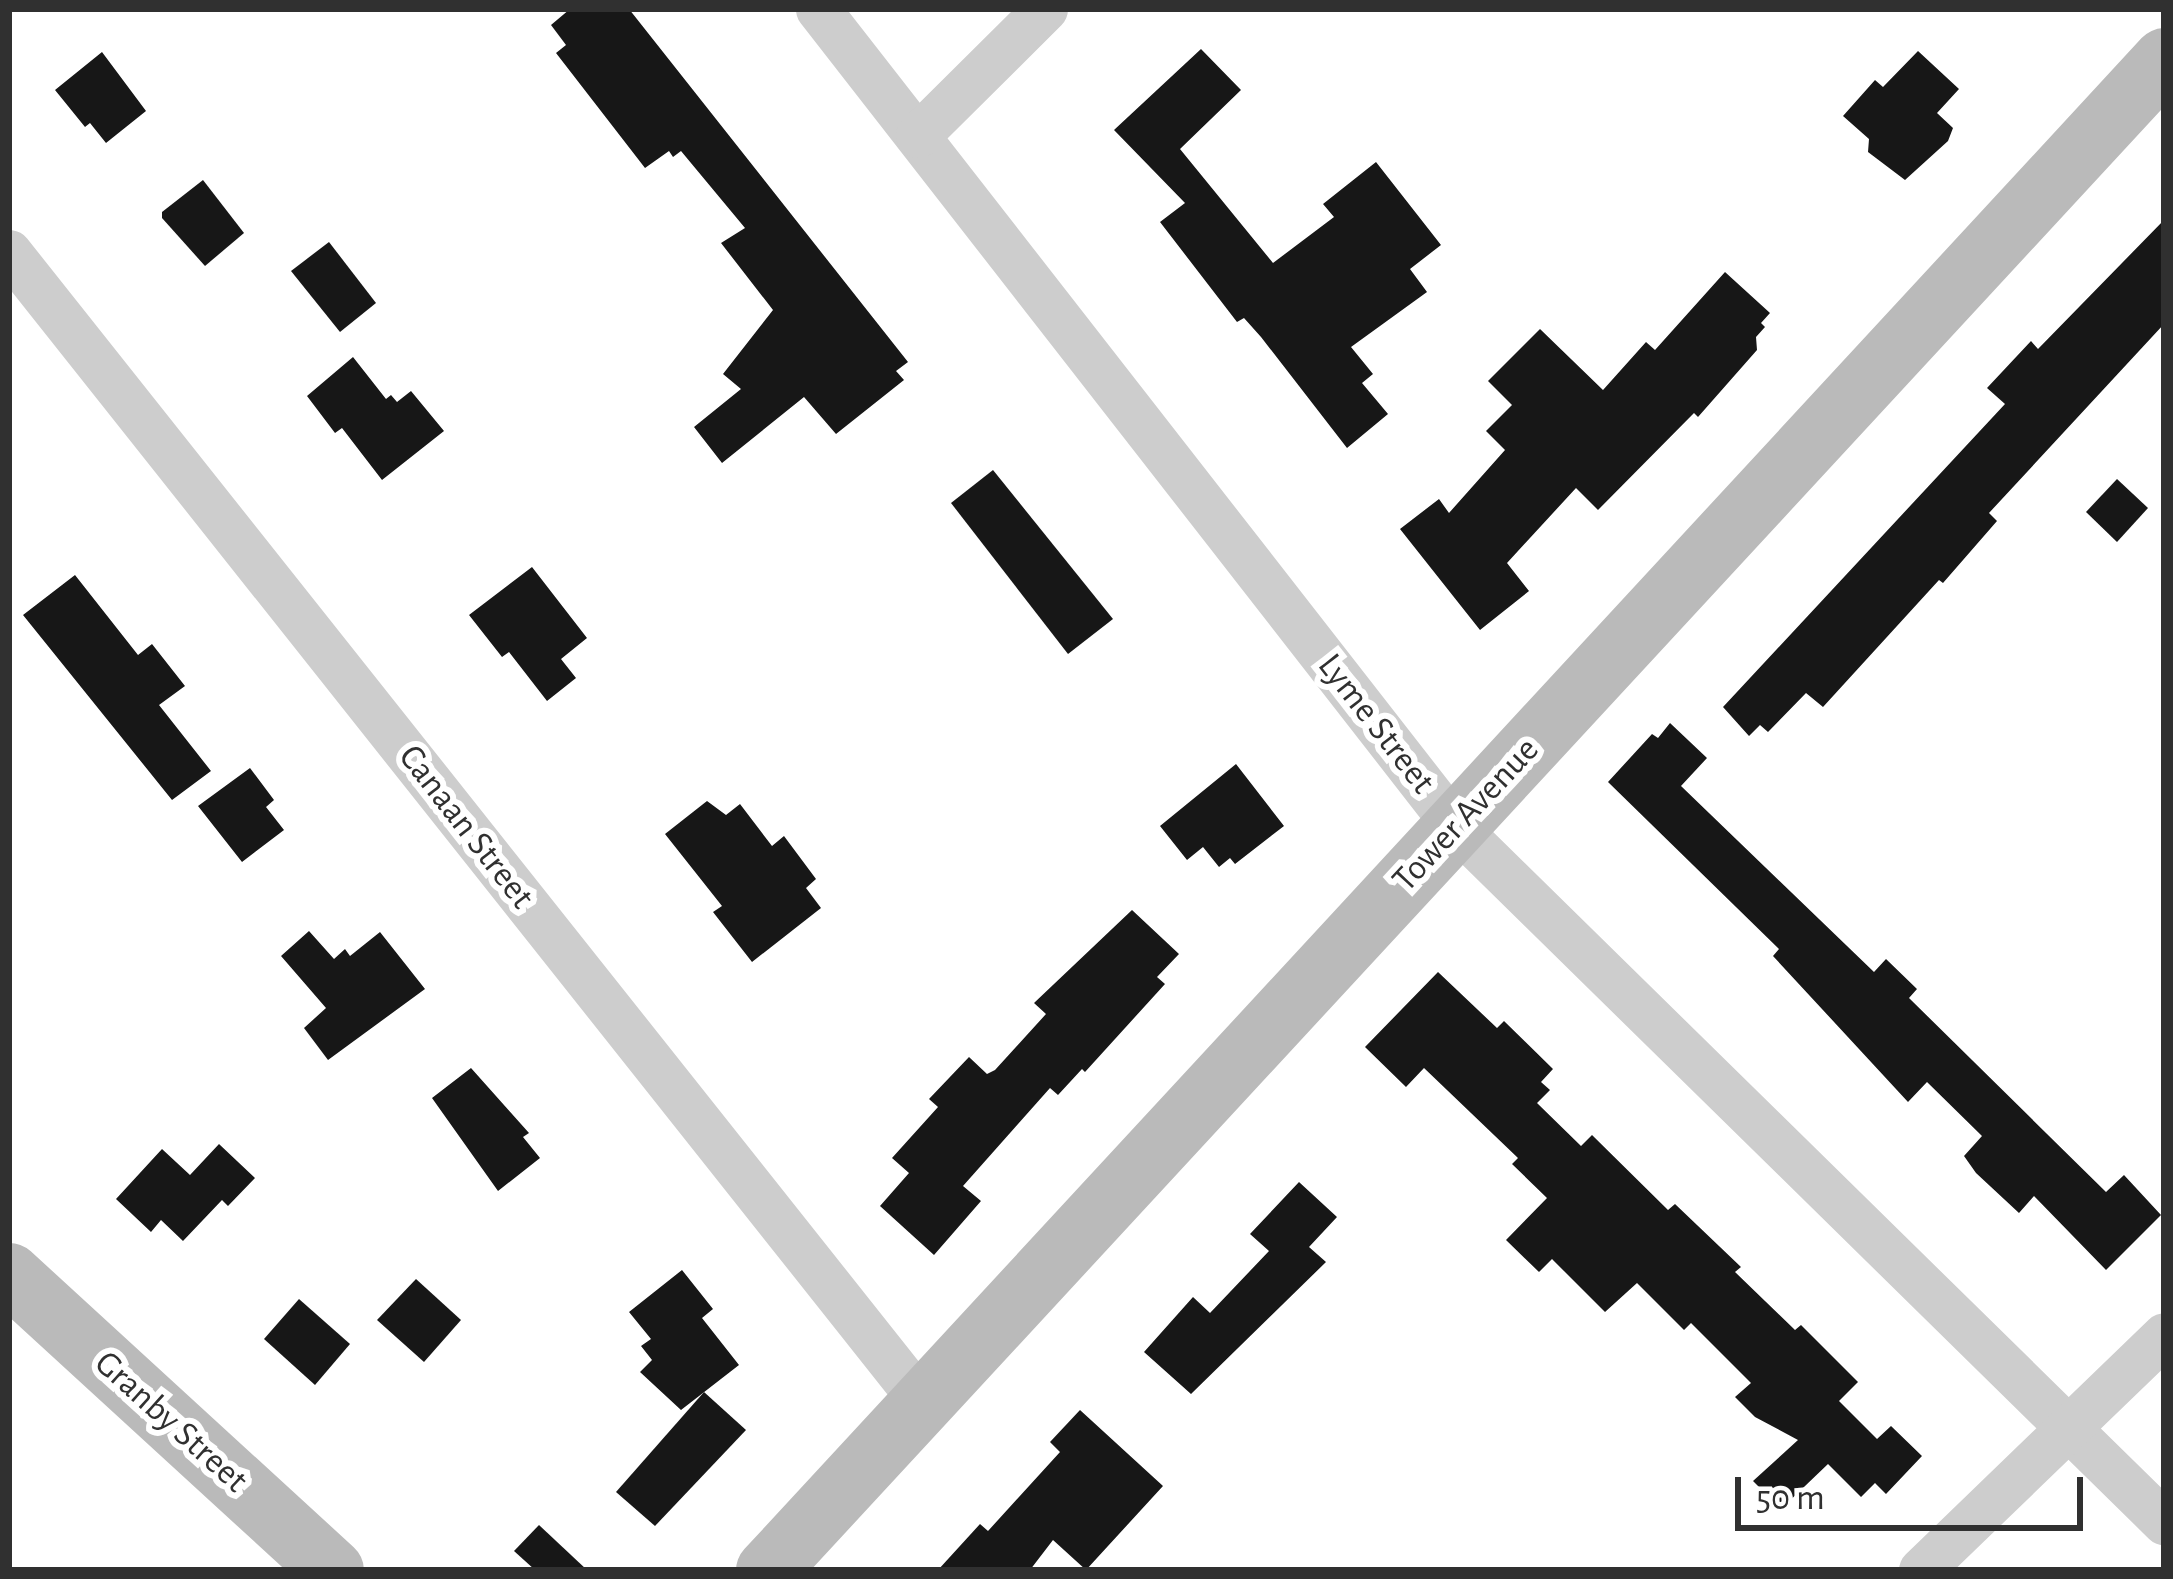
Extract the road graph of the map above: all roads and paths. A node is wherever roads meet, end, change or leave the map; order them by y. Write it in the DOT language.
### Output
graph roads {
  1 [pos="818,9"];
  2 [pos="1045,9"];
  3 [pos="2164,59"];
  4 [pos="918,135"];
  5 [pos="9,252"];
  6 [pos="1455,826"];
  7 [pos="9,1274"];
  8 [pos="2164,1335"];
  9 [pos="922,1402"];
  10 [pos="2068,1429"];
  11 [pos="2164,1522"];
  12 [pos="332,1570"];
  13 [pos="767,1570"];
  14 [pos="1922,1570"];
  1 -- 4 [label="street, Lyme Street"];
  2 -- 4 [label="street"];
  3 -- 6 [label="main road, Tower Avenue"];
  4 -- 6 [label="street, Lyme Street"];
  5 -- 9 [label="street, Canaan Street"];
  6 -- 9 [label="main road, Tower Avenue"];
  6 -- 10 [label="street, Lyme Street"];
  7 -- 12 [label="main road, Granby Street"];
  8 -- 10 [label="street"];
  9 -- 13 [label="main road, Tower Avenue"];
  10 -- 11 [label="street, Lyme Street"];
  10 -- 14 [label="street"];
}
